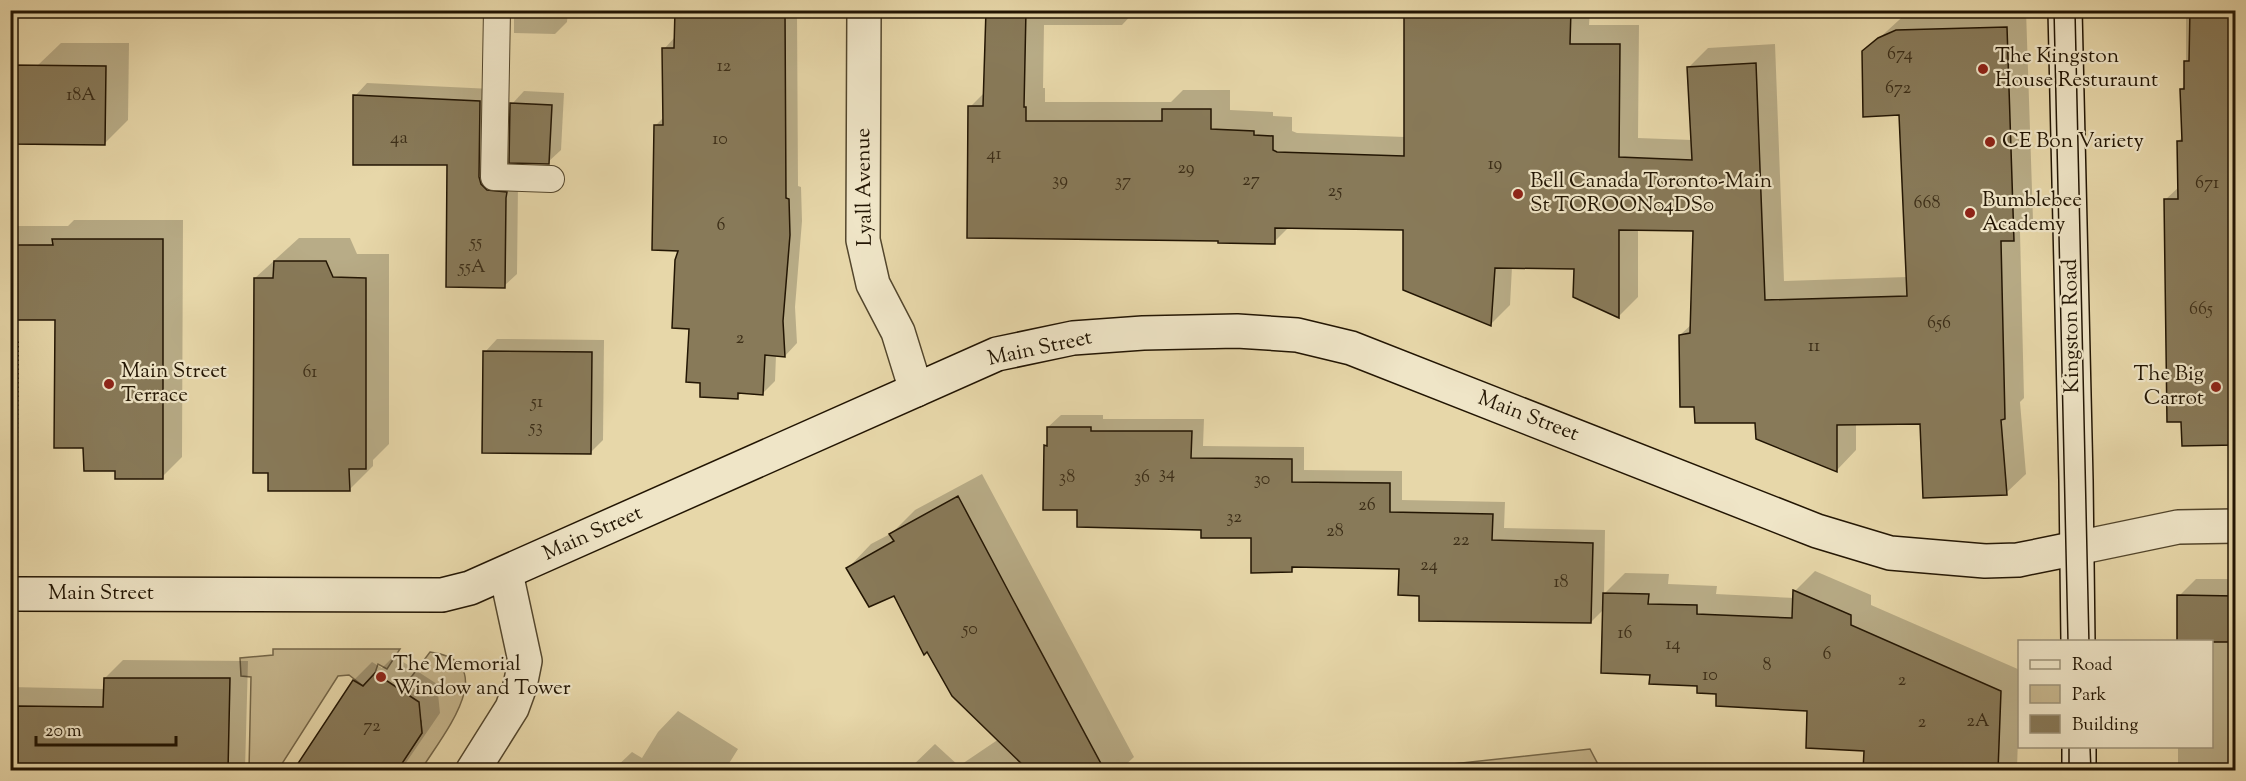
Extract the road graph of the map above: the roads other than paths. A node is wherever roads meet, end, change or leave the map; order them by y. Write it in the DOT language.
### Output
graph roads {
  1 [pos="497,10"];
  2 [pos="864,10"];
  3 [pos="2065,10"];
  4 [pos="551,179"];
  5 [pos="916,390"];
  6 [pos="2235,526"];
  7 [pos="2077,548"];
  8 [pos="507,573"];
  9 [pos="10,594"];
  10 [pos="2078,640"];
  11 [pos="2079,748"];
  12 [pos="473,771"];
  13 [pos="2079,771"];
  1 -- 4 [label="lane"];
  2 -- 5 [label="street, Lyall Avenue"];
  3 -- 7 [label="street, Kingston Road"];
  5 -- 7 [label="street, Main Street"];
  5 -- 8 [label="street, Main Street"];
  6 -- 7 [label="street, Main Street"];
  7 -- 10 [label="street, Kingston Road"];
  8 -- 9 [label="street, Main Street"];
  8 -- 12 [label="street"];
  11 -- 13 [label="street"];
}
